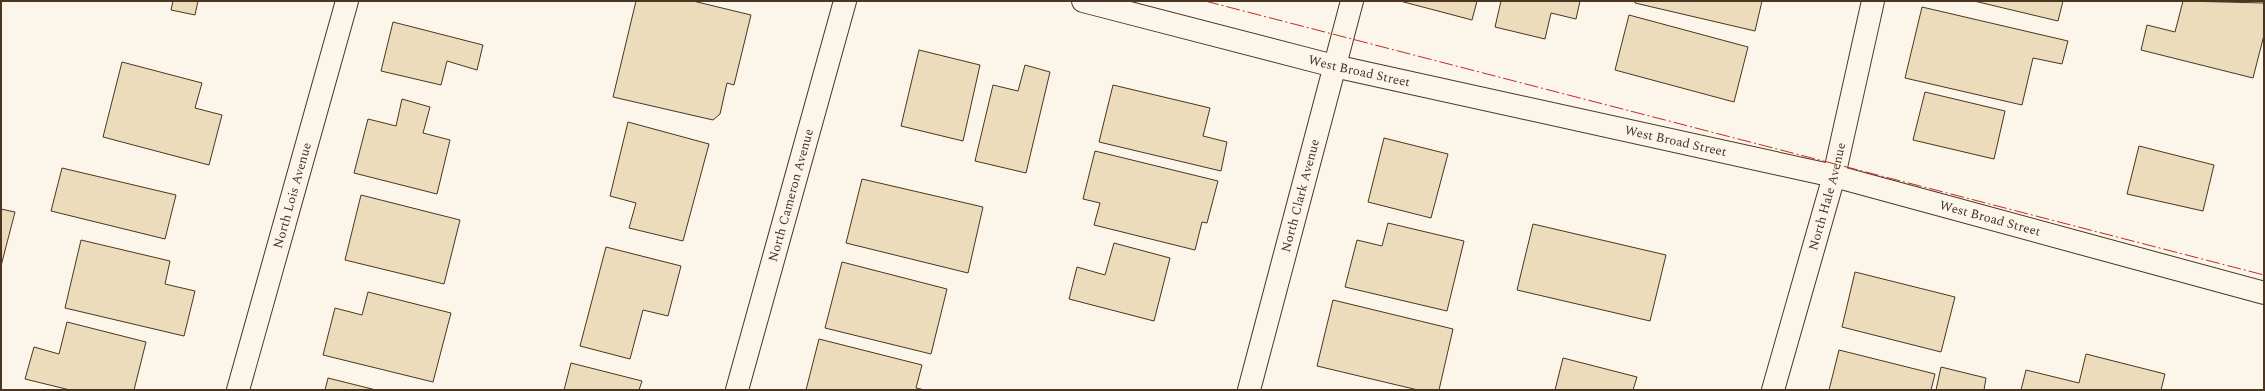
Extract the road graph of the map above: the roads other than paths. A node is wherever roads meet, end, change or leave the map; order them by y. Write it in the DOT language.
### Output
graph roads {
  1 [pos="347,1"];
  2 [pos="845,1"];
  3 [pos="1084,1"];
  4 [pos="1352,1"];
  5 [pos="1873,1"];
  6 [pos="1334,66"];
  7 [pos="1834,176"];
  8 [pos="2264,293"];
  9 [pos="238,390"];
  10 [pos="737,390"];
  11 [pos="1248,390"];
  12 [pos="1773,390"];
  1 -- 9 [label="street, North Lois Avenue"];
  2 -- 10 [label="street, North Cameron Avenue"];
  3 -- 6 [label="street, West Broad Street"];
  4 -- 6 [label="street, North Clark Avenue"];
  5 -- 7 [label="street, North Hale Avenue"];
  6 -- 7 [label="street, West Broad Street"];
  6 -- 11 [label="street, North Clark Avenue"];
  7 -- 8 [label="street, West Broad Street"];
  7 -- 12 [label="street, North Hale Avenue"];
}
